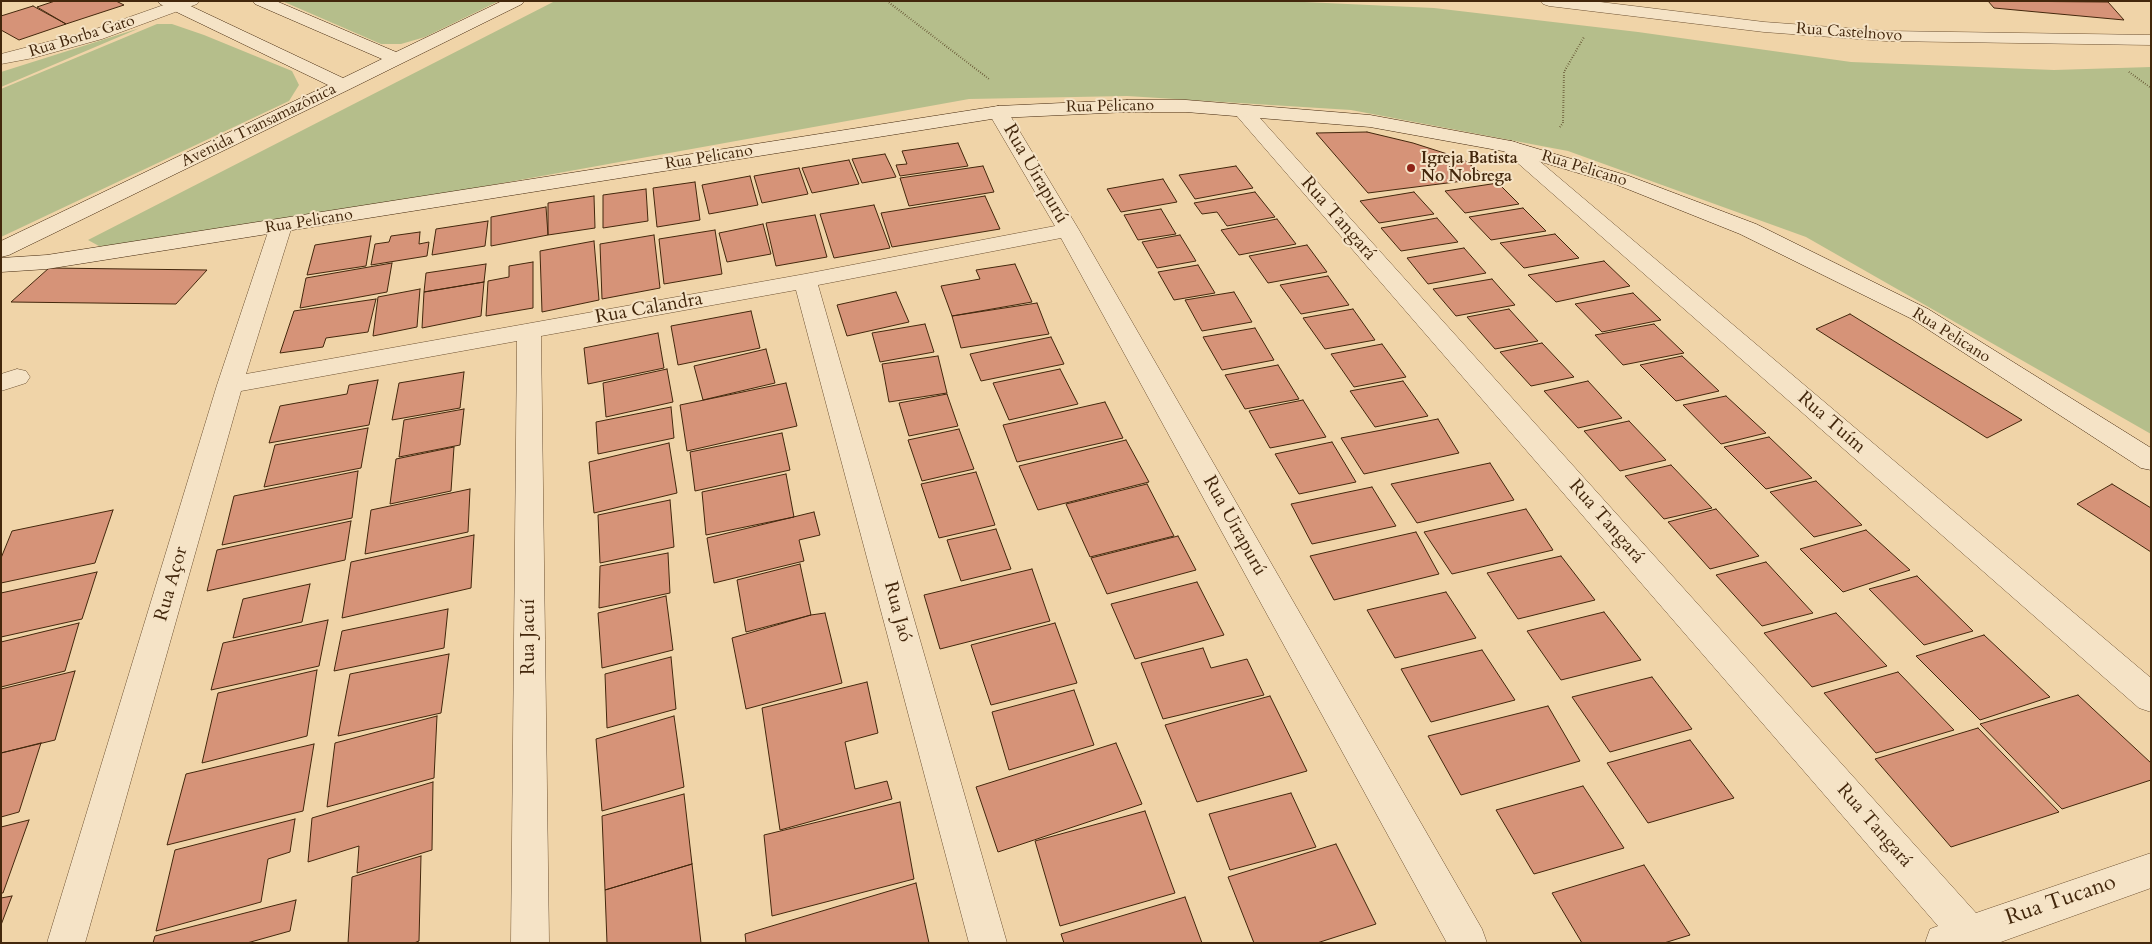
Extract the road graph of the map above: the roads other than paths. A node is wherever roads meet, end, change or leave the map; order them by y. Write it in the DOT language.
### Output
graph roads {
  1 [pos="261,1"];
  2 [pos="516,1"];
  3 [pos="1549,1"];
  4 [pos="178,3"];
  5 [pos="2151,40"];
  6 [pos="1,59"];
  7 [pos="396,59"];
  8 [pos="344,85"];
  9 [pos="1243,111"];
  10 [pos="998,112"];
  11 [pos="1511,147"];
  12 [pos="281,226"];
  13 [pos="1068,230"];
  14 [pos="1,250"];
  15 [pos="1,265"];
  16 [pos="806,280"];
  17 [pos="529,331"];
  18 [pos="230,385"];
  19 [pos="2151,461"];
  20 [pos="2151,698"];
  21 [pos="2151,870"];
  22 [pos="1957,938"];
  23 [pos="66,943"];
  24 [pos="530,943"];
  25 [pos="988,943"];
  26 [pos="1468,943"];
  1 -- 7 [label="street"];
  2 -- 7 [label="street, Avenida Transamazônica"];
  3 -- 5 [label="street, Rua Castelnovo"];
  4 -- 6 [label="street, Rua Borba Gato"];
  4 -- 8 [label="street"];
  7 -- 8 [label="street, Avenida Transamazônica"];
  8 -- 14 [label="street, Avenida Transamazônica"];
  9 -- 10 [label="street, Rua Pelicano"];
  9 -- 11 [label="street, Rua Pelicano"];
  9 -- 22 [label="street, Rua Tangará"];
  10 -- 12 [label="street, Rua Pelicano"];
  10 -- 13 [label="street, Rua Uirapurú"];
  11 -- 19 [label="street, Rua Pelicano"];
  11 -- 20 [label="street, Rua Tuím"];
  12 -- 15 [label="street, Rua Pelicano"];
  12 -- 18 [label="street, Rua Açor"];
  13 -- 16 [label="street, Rua Calandra"];
  13 -- 26 [label="street, Rua Uirapurú"];
  16 -- 17 [label="street, Rua Calandra"];
  16 -- 25 [label="street, Rua Jaó"];
  17 -- 18 [label="street, Rua Calandra"];
  17 -- 24 [label="street, Rua Jacuí"];
  18 -- 23 [label="street, Rua Açor"];
  21 -- 22 [label="street, Rua Tucano"];
}
